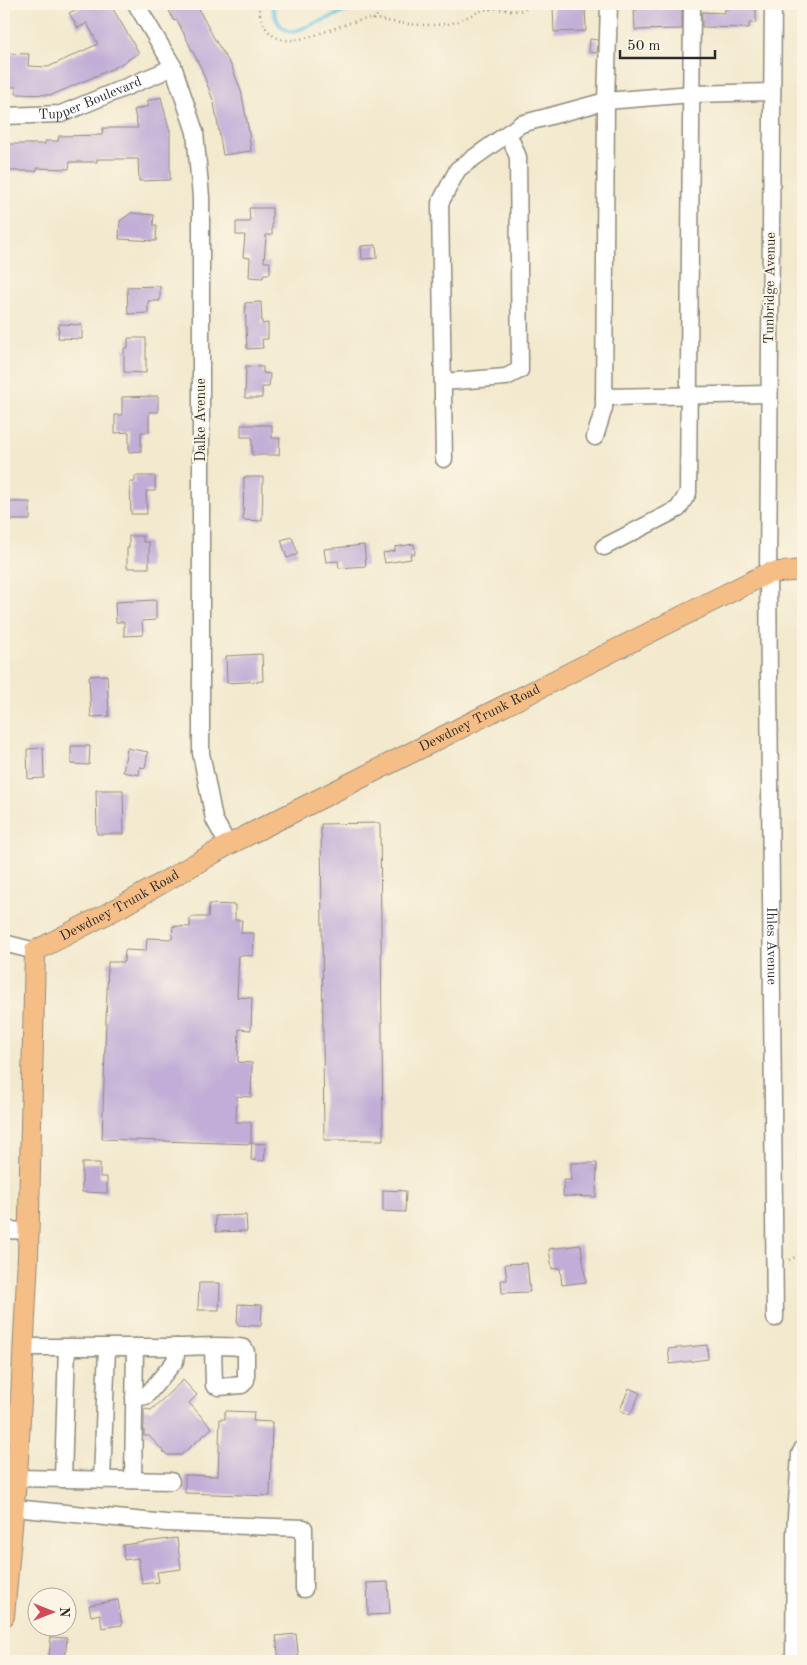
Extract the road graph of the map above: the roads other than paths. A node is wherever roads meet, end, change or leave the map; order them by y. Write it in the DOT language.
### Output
graph roads {
  1 [pos="136,4"];
  2 [pos="610,4"];
  3 [pos="692,4"];
  4 [pos="773,4"];
  5 [pos="173,66"];
  6 [pos="772,92"];
  7 [pos="692,94"];
  8 [pos="606,101"];
  9 [pos="4,116"];
  10 [pos="508,133"];
  11 [pos="443,382"];
  12 [pos="770,394"];
  13 [pos="689,396"];
  14 [pos="604,398"];
  15 [pos="595,437"];
  16 [pos="444,459"];
  17 [pos="604,547"];
  18 [pos="803,570"];
  19 [pos="768,573"];
  20 [pos="228,845"];
  21 [pos="4,943"];
  22 [pos="35,951"];
  23 [pos="4,1230"];
  24 [pos="29,1231"];
  25 [pos="775,1318"];
  26 [pos="24,1347"];
  27 [pos="67,1347"];
  28 [pos="107,1347"];
  29 [pos="135,1347"];
  30 [pos="176,1347"];
  31 [pos="213,1347"];
  32 [pos="134,1398"];
  33 [pos="803,1448"];
  34 [pos="17,1478"];
  35 [pos="63,1479"];
  36 [pos="102,1480"];
  37 [pos="133,1480"];
  38 [pos="171,1481"];
  39 [pos="14,1508"];
  40 [pos="304,1589"];
  41 [pos="4,1616"];
  42 [pos="794,1661"];
  1 -- 5 [label="street, Dalke Avenue"];
  2 -- 8 [label="street"];
  3 -- 7 [label="street"];
  4 -- 6 [label="street, Tunbridge Avenue"];
  5 -- 9 [label="street, Tupper Boulevard"];
  5 -- 20 [label="street, Dalke Avenue"];
  6 -- 7 [label="street"];
  6 -- 12 [label="street, Tunbridge Avenue"];
  7 -- 8 [label="street"];
  7 -- 13 [label="street"];
  8 -- 10 [label="street"];
  8 -- 14 [label="street"];
  10 -- 11 [label="street"];
  10 -- 11 [label="street"];
  11 -- 16 [label="street"];
  12 -- 13 [label="street"];
  12 -- 19 [label="street, Tunbridge Avenue"];
  13 -- 14 [label="street"];
  13 -- 17 [label="street"];
  14 -- 15 [label="street"];
  18 -- 19 [label="main road, Dewdney Trunk Road"];
  19 -- 20 [label="main road, Dewdney Trunk Road"];
  19 -- 25 [label="street, Ihles Avenue"];
  20 -- 22 [label="main road, Dewdney Trunk Road"];
  21 -- 22 [label="street"];
  22 -- 24 [label="main road"];
  23 -- 24 [label="street"];
  24 -- 26 [label="main road"];
  26 -- 27 [label="street"];
  26 -- 34 [label="main road"];
  27 -- 28 [label="street"];
  27 -- 35 [label="street"];
  28 -- 29 [label="street"];
  28 -- 36 [label="street"];
  29 -- 30 [label="street"];
  29 -- 32 [label="street"];
  30 -- 31 [label="street"];
  30 -- 32 [label="street"];
  32 -- 37 [label="street"];
  33 -- 42 [label="street"];
  34 -- 35 [label="street"];
  34 -- 39 [label="main road"];
  35 -- 36 [label="street"];
  36 -- 37 [label="street"];
  37 -- 38 [label="street"];
  39 -- 40 [label="street"];
  39 -- 41 [label="main road"];
}
